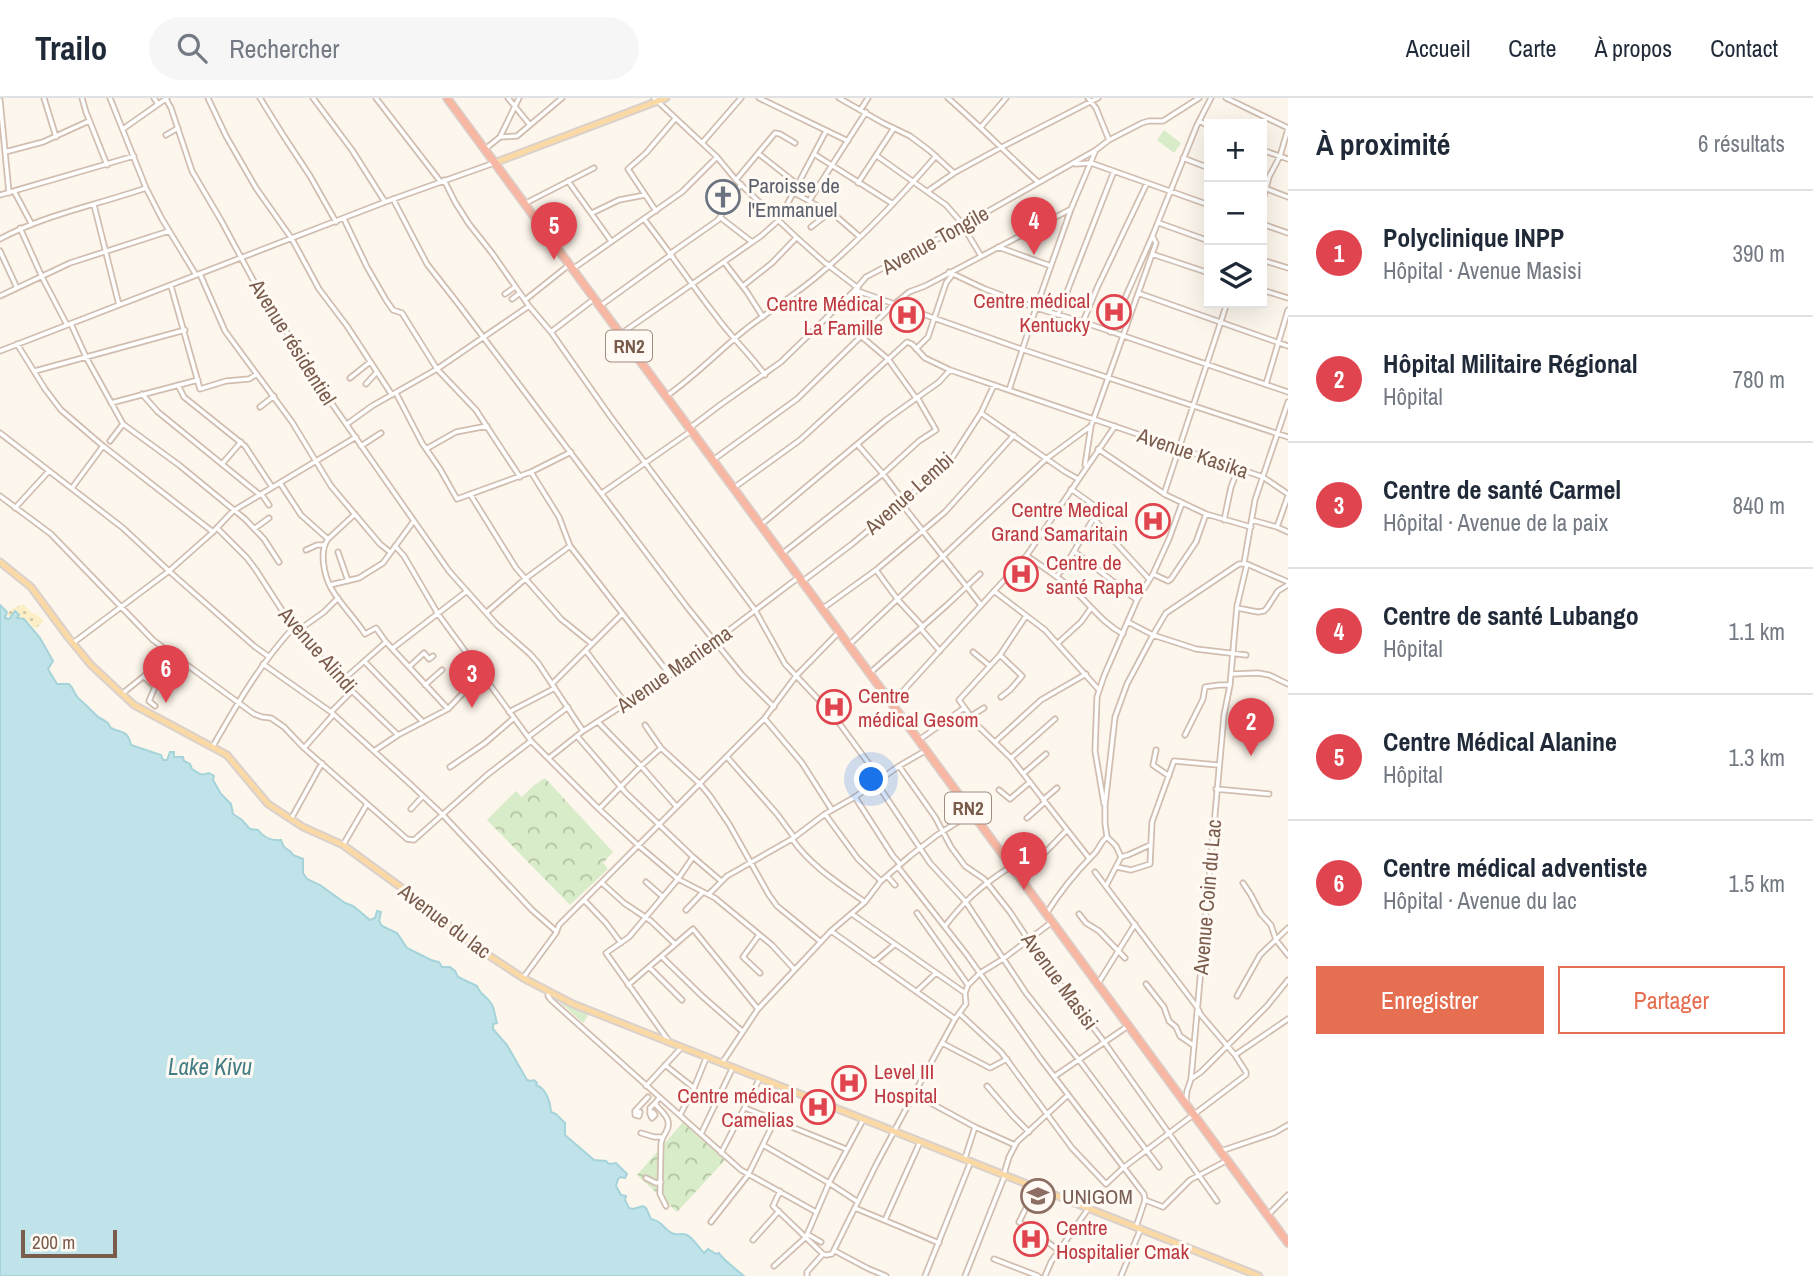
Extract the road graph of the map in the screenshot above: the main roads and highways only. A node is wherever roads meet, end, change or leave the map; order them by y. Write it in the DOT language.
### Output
graph roads {
  1 [pos="447,98"];
  2 [pos="666,98"];
  3 [pos="655,100"];
  4 [pos="494,163"];
  5 [pos="0,562"];
  6 [pos="1288,1243"];
  7 [pos="1243,1273"];
  8 [pos="1259,1276"];
  1 -- 4 [label="highway, RN2"];
  2 -- 3 [label="main road"];
  3 -- 4 [label="main road"];
  4 -- 6 [label="highway, RN2"];
  5 -- 7 [label="main road, Avenue du lac"];
  7 -- 8 [label="main road, Avenue du lac"];
}
